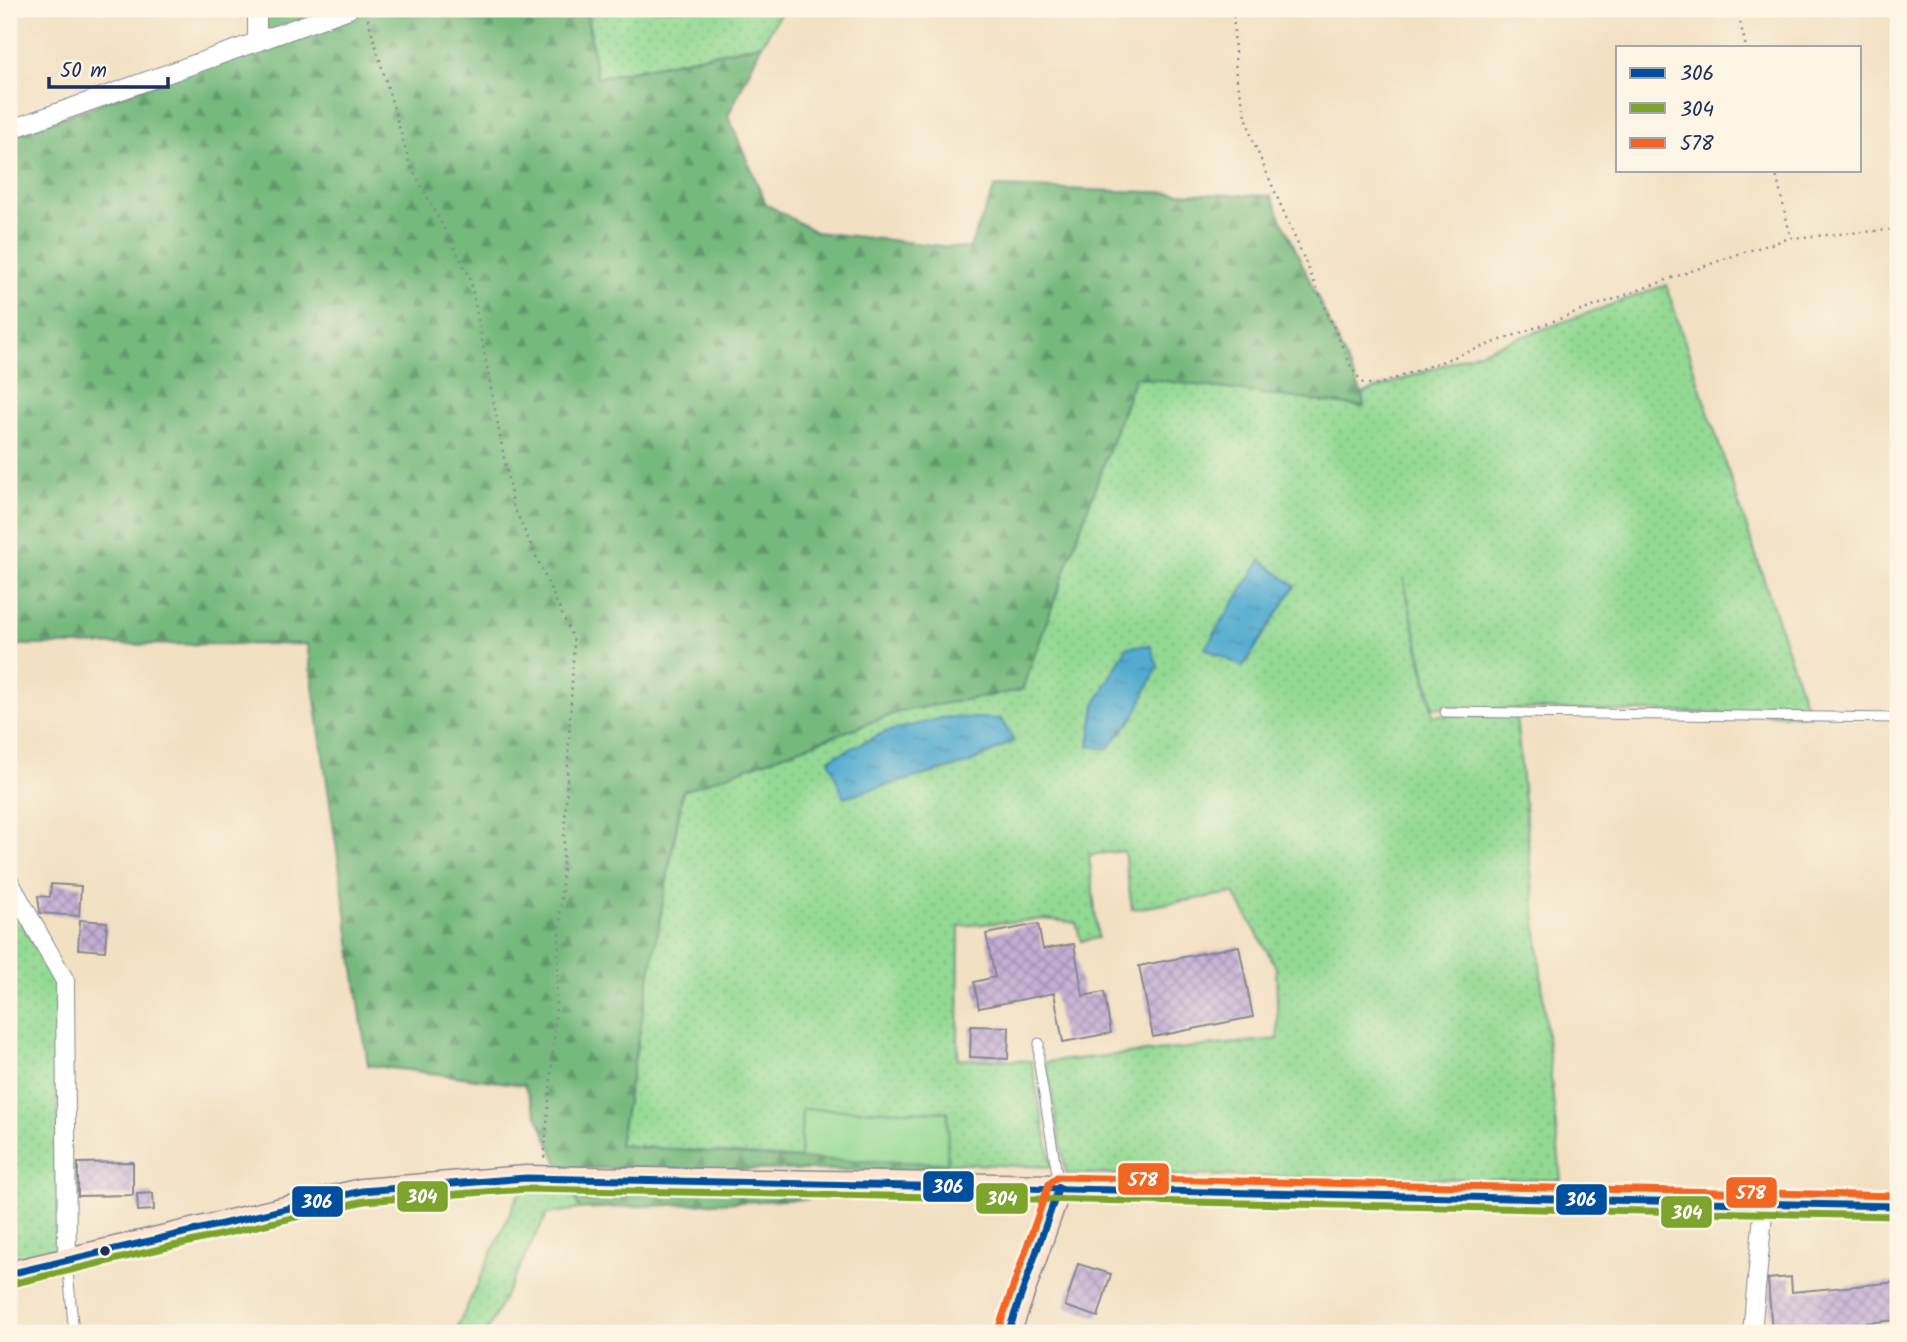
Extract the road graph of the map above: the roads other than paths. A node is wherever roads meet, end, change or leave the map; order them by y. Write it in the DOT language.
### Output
graph roads {
  1 [pos="257,9"];
  2 [pos="349,9"];
  3 [pos="257,42"];
  4 [pos="9,130"];
  5 [pos="1445,712"];
  6 [pos="1898,718"];
  7 [pos="9,881"];
  8 [pos="1039,1042"];
  9 [pos="1059,1186"];
  10 [pos="1765,1203"];
  11 [pos="1898,1206"];
  12 [pos="67,1259"];
  13 [pos="9,1274"];
  14 [pos="74,1333"];
  15 [pos="1008,1333"];
  16 [pos="1752,1333"];
  1 -- 3 [label="street"];
  2 -- 3 [label="street"];
  3 -- 4 [label="street"];
  5 -- 6 [label="lane"];
  7 -- 12 [label="street"];
  8 -- 9 [label="lane"];
  9 -- 10 [label="main road"];
  9 -- 12 [label="main road"];
  9 -- 15 [label="main road"];
  10 -- 11 [label="main road"];
  10 -- 16 [label="street"];
  12 -- 13 [label="main road"];
  12 -- 14 [label="lane"];
}
